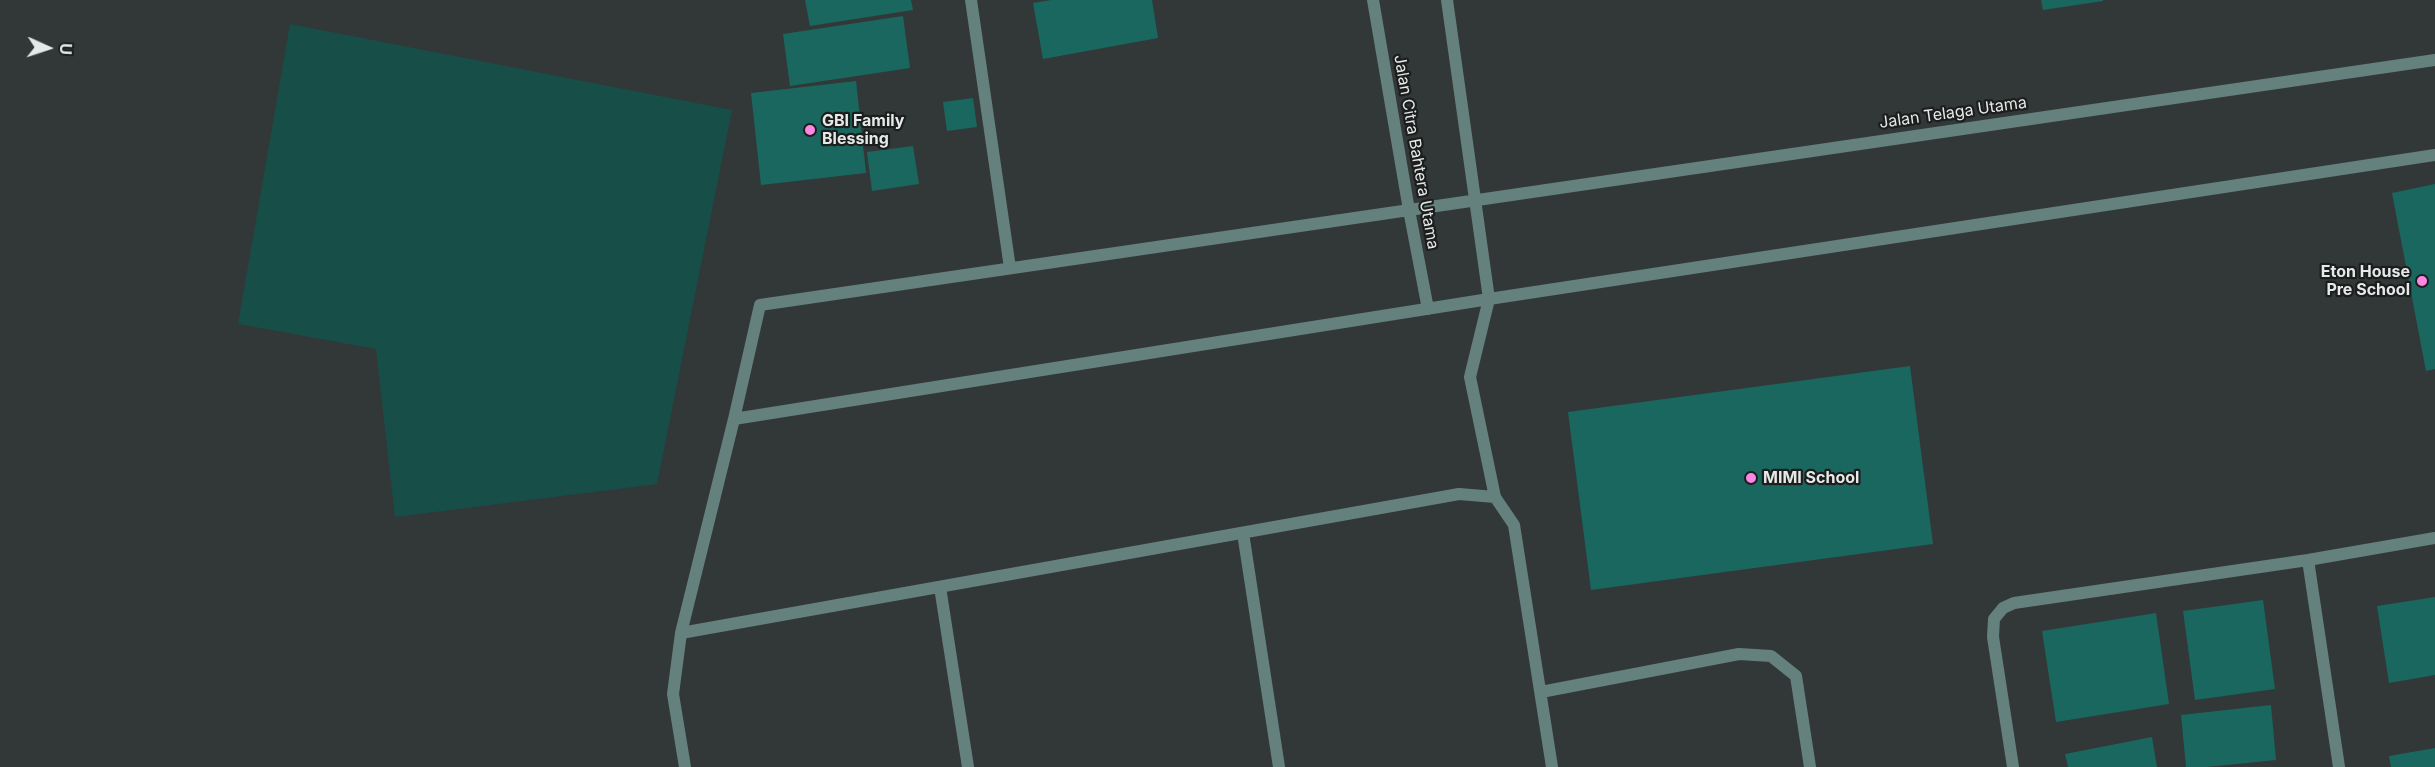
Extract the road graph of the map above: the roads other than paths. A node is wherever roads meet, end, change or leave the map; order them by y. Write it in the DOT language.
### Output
graph roads {
  1 [pos="971,0"];
  2 [pos="1374,0"];
  3 [pos="1447,0"];
  4 [pos="2435,60"];
  5 [pos="2435,155"];
  6 [pos="1476,199"];
  7 [pos="1409,210"];
  8 [pos="1010,268"];
  9 [pos="1490,299"];
  10 [pos="1428,309"];
  11 [pos="734,419"];
  12 [pos="1495,497"];
  13 [pos="1243,533"];
  14 [pos="2435,538"];
  15 [pos="2308,560"];
  16 [pos="940,587"];
  17 [pos="681,633"];
  18 [pos="1540,692"];
  19 [pos="685,767"];
  20 [pos="968,767"];
  21 [pos="1279,767"];
  22 [pos="1552,767"];
  23 [pos="1810,767"];
  24 [pos="2013,767"];
  25 [pos="2339,767"];
  1 -- 8 [label="street"];
  2 -- 7 [label="street, Jalan Citra Bahtera Utama"];
  3 -- 6 [label="street"];
  4 -- 6 [label="street, Jalan Telaga Utama"];
  5 -- 9 [label="street"];
  6 -- 7 [label="street, Jalan Telaga Utama"];
  6 -- 9 [label="street"];
  7 -- 8 [label="street, Jalan Telaga Utama"];
  7 -- 10 [label="street, Jalan Citra Bahtera Utama"];
  8 -- 11 [label="street, Jalan Telaga Utama"];
  9 -- 10 [label="street"];
  9 -- 12 [label="street"];
  10 -- 11 [label="street"];
  11 -- 17 [label="street"];
  12 -- 13 [label="street"];
  12 -- 18 [label="street"];
  13 -- 16 [label="street"];
  13 -- 21 [label="street"];
  14 -- 15 [label="street"];
  15 -- 24 [label="street"];
  15 -- 25 [label="street"];
  16 -- 17 [label="street"];
  16 -- 20 [label="street"];
  17 -- 19 [label="street"];
  18 -- 22 [label="street"];
  18 -- 23 [label="street"];
}
